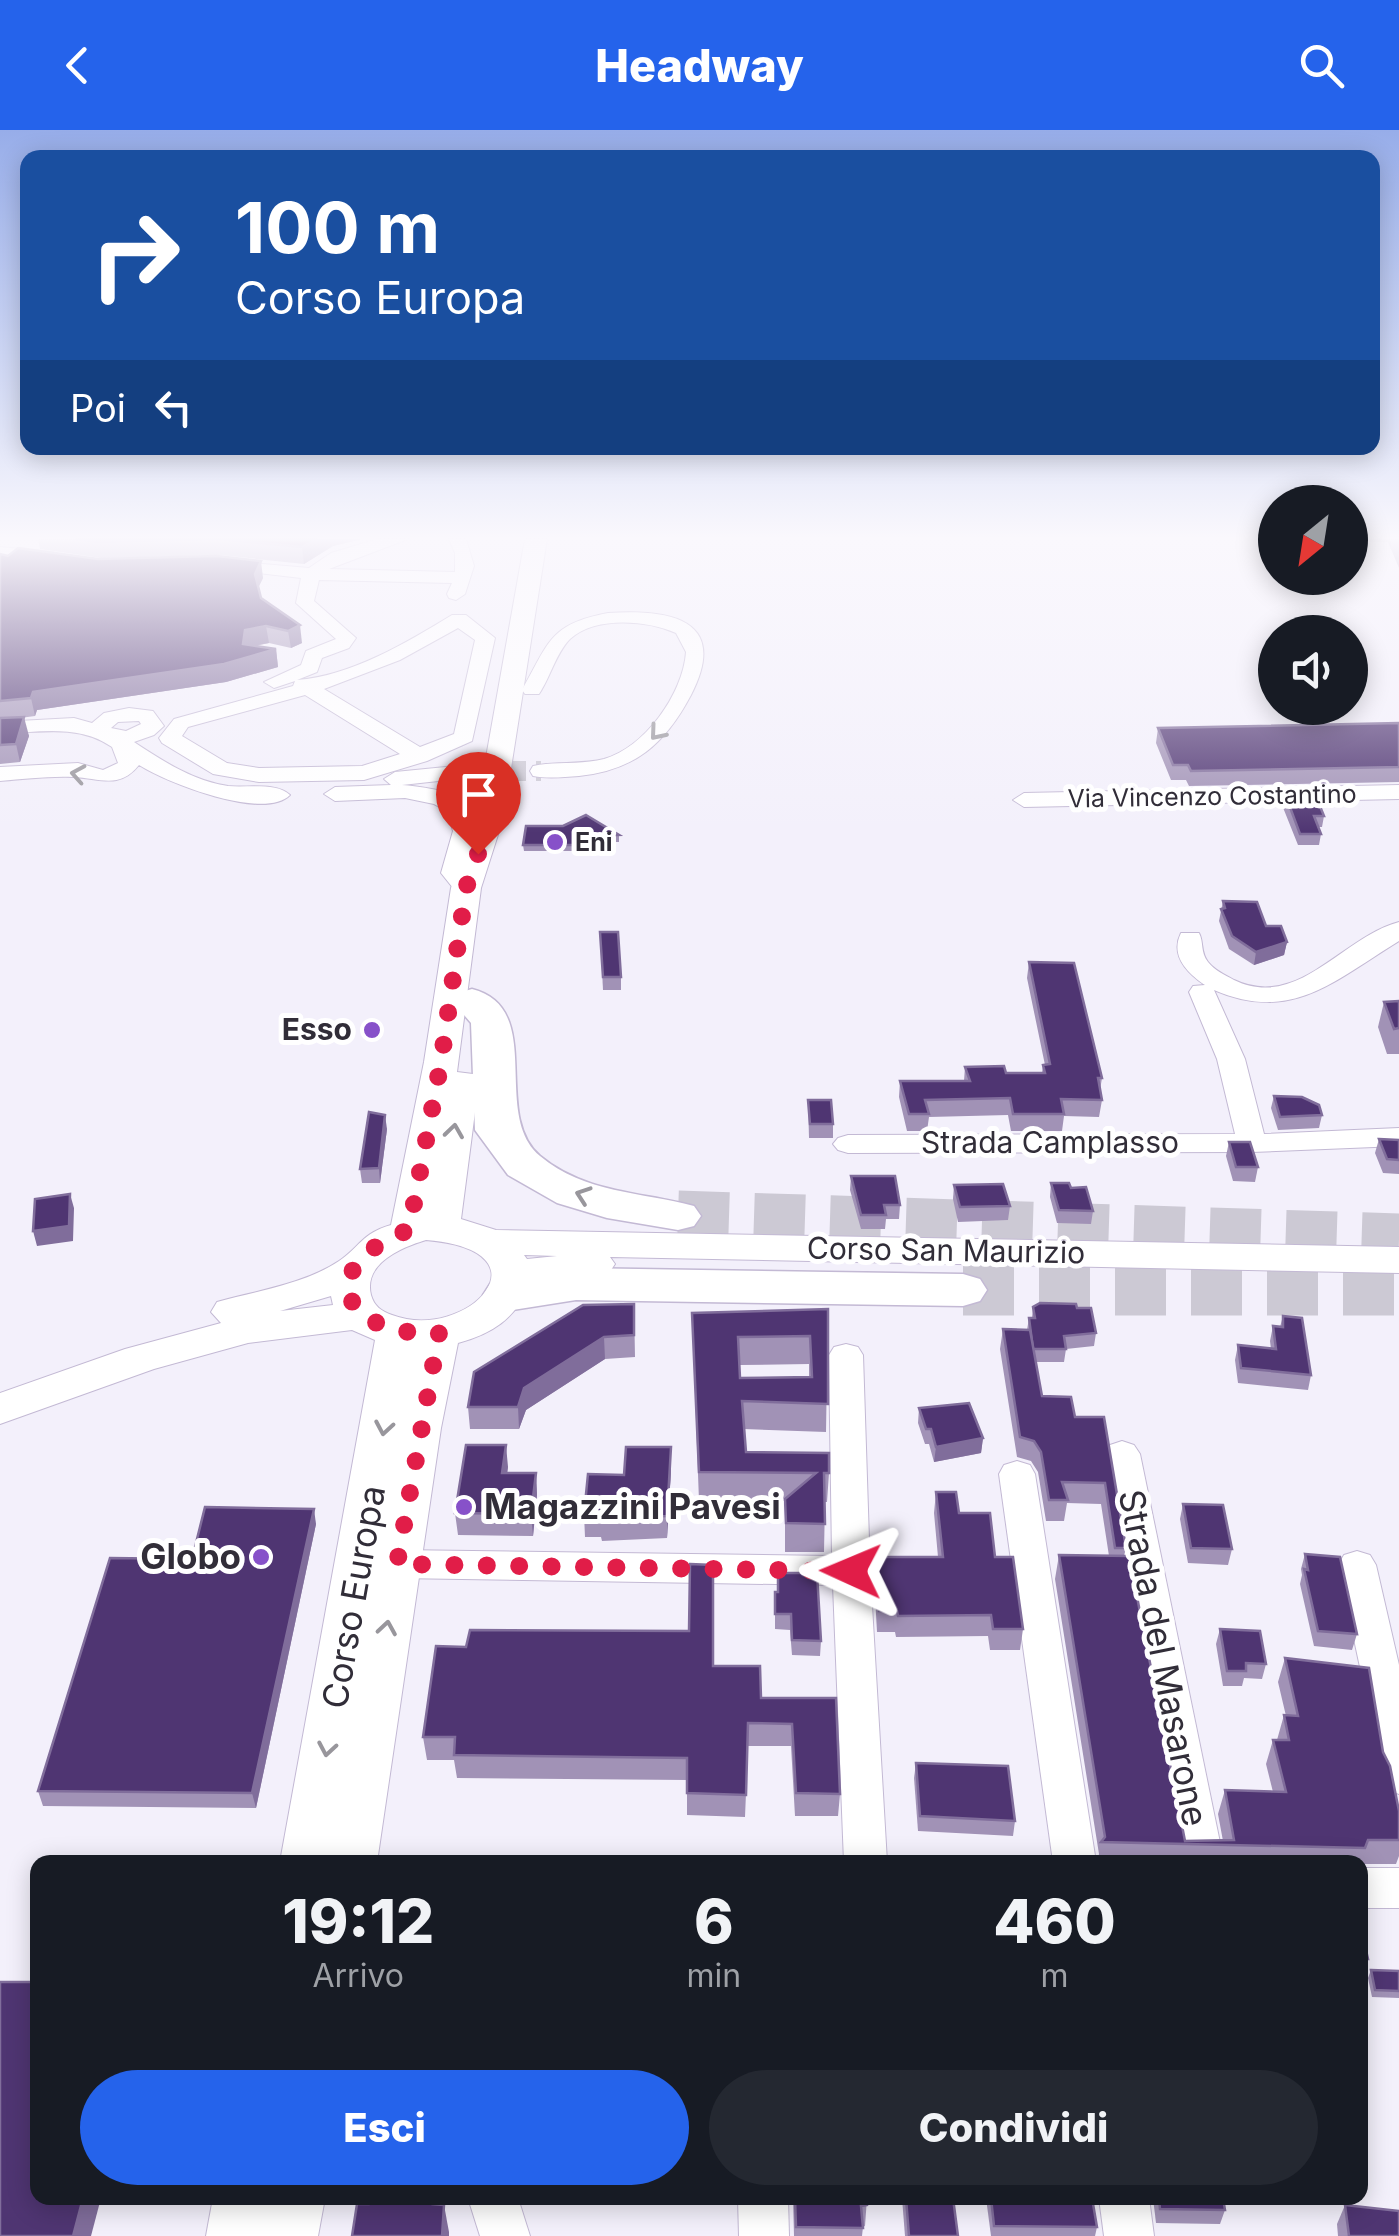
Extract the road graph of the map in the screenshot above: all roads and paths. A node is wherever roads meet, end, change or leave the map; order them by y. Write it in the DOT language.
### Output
graph roads {
  1 [pos="345,637"];
  2 [pos="395,637"];
  3 [pos="426,637"];
  4 [pos="484,637"];
  5 [pos="519,637"];
  6 [pos="540,637"];
  7 [pos="561,637"];
  8 [pos="691,637"];
  9 [pos="280,655"];
  10 [pos="314,663"];
  11 [pos="279,684"];
  12 [pos="311,690"];
  13 [pos="532,690"];
  14 [pos="152,726"];
  15 [pos="0,728"];
  16 [pos="112,738"];
  17 [pos="419,756"];
  18 [pos="476,771"];
  19 [pos="541,771"];
  20 [pos="0,774"];
  21 [pos="1399,792"];
  22 [pos="1024,800"];
  23 [pos="466,888"];
  24 [pos="1399,930"];
  25 [pos="1190,938"];
  26 [pos="1202,992"];
  27 [pos="472,1001"];
  28 [pos="1399,1136"];
  29 [pos="1252,1143"];
  30 [pos="848,1144"];
  31 [pos="678,1216"];
  32 [pos="425,1229"];
  33 [pos="1399,1260"];
  34 [pos="504,1270"];
  35 [pos="351,1271"];
  36 [pos="1399,1279"];
  37 [pos="963,1290"];
  38 [pos="399,1327"];
  39 [pos="846,1355"];
  40 [pos="0,1387"];
  41 [pos="0,1410"];
  42 [pos="1122,1454"];
  43 [pos="1017,1474"];
  44 [pos="397,1564"];
  45 [pos="1356,1565"];
  46 [pos="851,1571"];
  47 [pos="1399,1776"];
  48 [pos="308,1855"];
  49 [pos="351,1855"];
  50 [pos="866,1855"];
  51 [pos="1074,1855"];
  52 [pos="1202,1855"];
  53 [pos="1368,1888"];
  54 [pos="1399,1888"];
  55 [pos="243,2205"];
  56 [pos="293,2205"];
  57 [pos="495,2205"];
  58 [pos="763,2205"];
  59 [pos="1125,2205"];
  60 [pos="237,2236"];
  61 [pos="287,2236"];
  62 [pos="504,2236"];
  63 [pos="764,2236"];
  64 [pos="1129,2236"];
  1 -- 10 [label="street"];
  2 -- 11 [label="street"];
  3 -- 12 [label="street"];
  4 -- 17 [label="street"];
  5 -- 23 [label="main road"];
  6 -- 13 [label="main road"];
  13 -- 7 [label="street, one-way"];
  8 -- 19 [label="street, one-way"];
  9 -- 10 [label="street"];
  10 -- 11 [label="street"];
  11 -- 12 [label="street"];
  11 -- 14 [label="street"];
  12 -- 17 [label="street"];
  12 -- 17 [label="street"];
  13 -- 27 [label="main road"];
  14 -- 16 [label="street"];
  14 -- 18 [label="street"];
  15 -- 16 [label="street"];
  16 -- 20 [label="street, one-way"];
  16 -- 23 [label="street"];
  21 -- 22 [label="street, Via Vincenzo Costantino"];
  23 -- 32 [label="main road"];
  24 -- 25 [label="street"];
  26 -- 29 [label="street"];
  31 -- 27 [label="highway, one-way"];
  32 -- 27 [label="main road, one-way"];
  28 -- 29 [label="street, Strada Camplasso"];
  29 -- 30 [label="street, Strada Camplasso"];
  32 -- 34 [label="main road"];
  32 -- 35 [label="main road"];
  33 -- 34 [label="main road, Corso San Maurizio"];
  34 -- 36 [label="main road, Corso San Maurizio"];
  34 -- 37 [label="highway"];
  34 -- 38 [label="main road"];
  35 -- 38 [label="main road, Corso Europa"];
  35 -- 40 [label="main road"];
  38 -- 41 [label="main road"];
  38 -- 44 [label="main road, Corso Europa"];
  38 -- 48 [label="main road, Corso Europa, one-way"];
  39 -- 46 [label="street"];
  42 -- 52 [label="street, Strada del Masarone"];
  43 -- 51 [label="street"];
  44 -- 46 [label="street"];
  49 -- 44 [label="main road, Corso Europa, one-way"];
  45 -- 47 [label="street"];
  46 -- 50 [label="street"];
  53 -- 54 [label="street"];
  55 -- 60 [label="main road"];
  56 -- 61 [label="main road"];
  57 -- 62 [label="street"];
  58 -- 63 [label="street"];
  59 -- 64 [label="street"];
}
